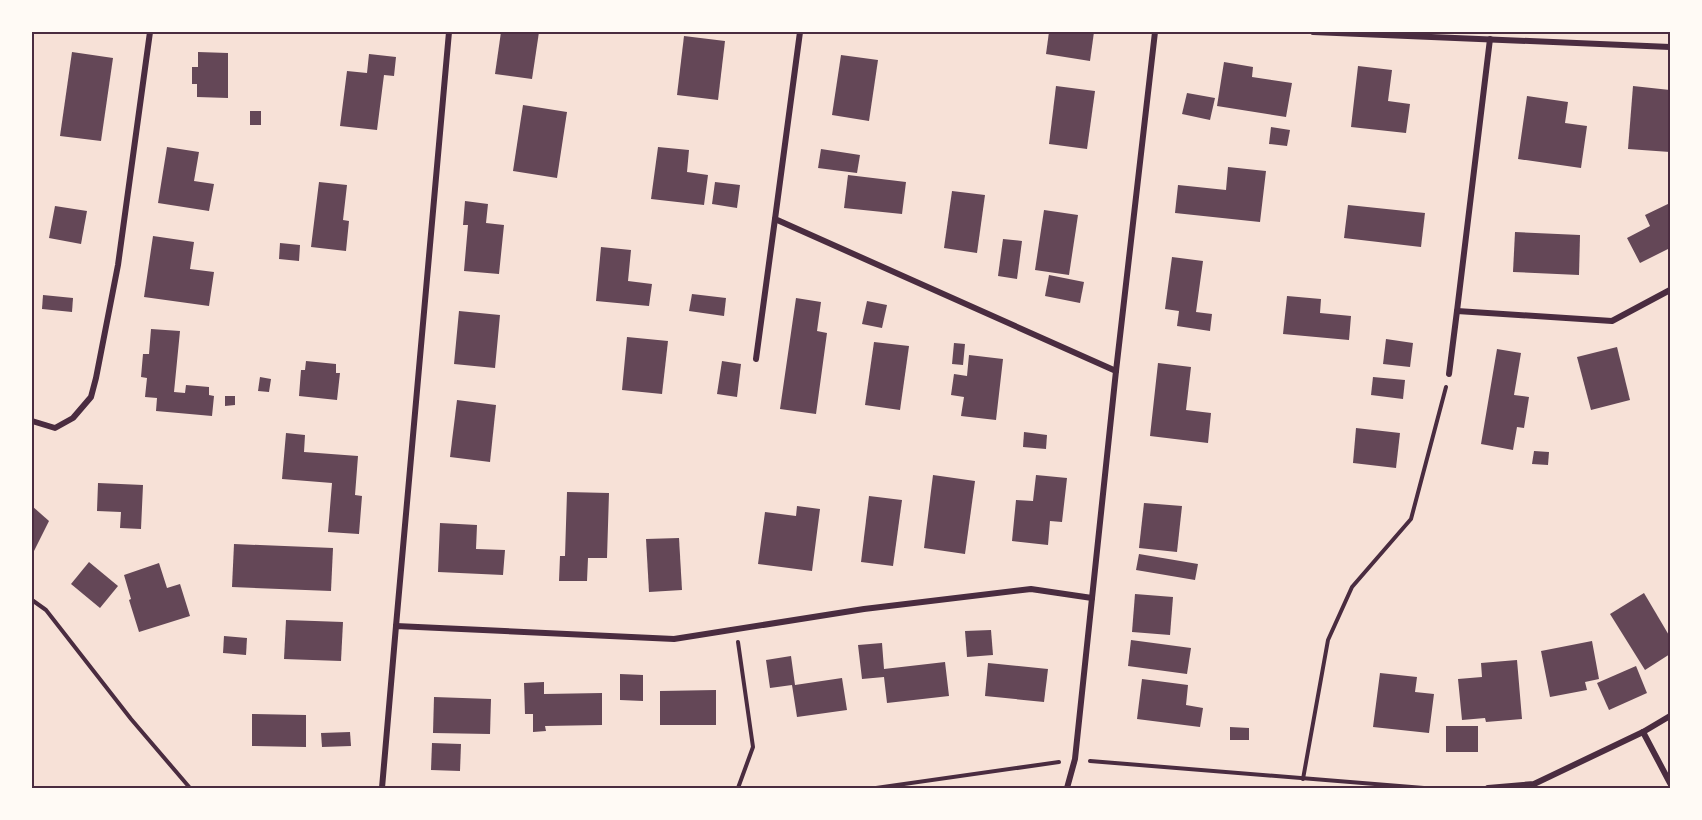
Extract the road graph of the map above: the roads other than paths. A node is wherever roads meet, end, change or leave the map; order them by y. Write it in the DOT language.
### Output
graph roads {
  1 [pos="150,32"];
  2 [pos="449,32"];
  3 [pos="800,32"];
  4 [pos="1155,32"];
  5 [pos="1313,32"];
  6 [pos="1490,39"];
  7 [pos="1671,47"];
  8 [pos="775,219"];
  9 [pos="1671,290"];
  10 [pos="1457,311"];
  11 [pos="756,359"];
  12 [pos="1116,371"];
  13 [pos="1449,374"];
  14 [pos="32,421"];
  15 [pos="1092,598"];
  16 [pos="396,626"];
  17 [pos="1671,716"];
  18 [pos="1643,732"];
  19 [pos="1671,783"];
  20 [pos="382,789"];
  21 [pos="1067,789"];
  22 [pos="1488,789"];
  1 -- 14 [label="street"];
  2 -- 16 [label="street"];
  3 -- 8 [label="street"];
  4 -- 12 [label="street"];
  5 -- 6 [label="street"];
  6 -- 7 [label="street"];
  6 -- 10 [label="street"];
  8 -- 11 [label="street"];
  8 -- 12 [label="street"];
  9 -- 10 [label="street"];
  10 -- 13 [label="street"];
  12 -- 15 [label="street"];
  15 -- 16 [label="street"];
  15 -- 21 [label="street"];
  16 -- 20 [label="street"];
  17 -- 18 [label="street"];
  18 -- 19 [label="street"];
  18 -- 22 [label="street"];
}
